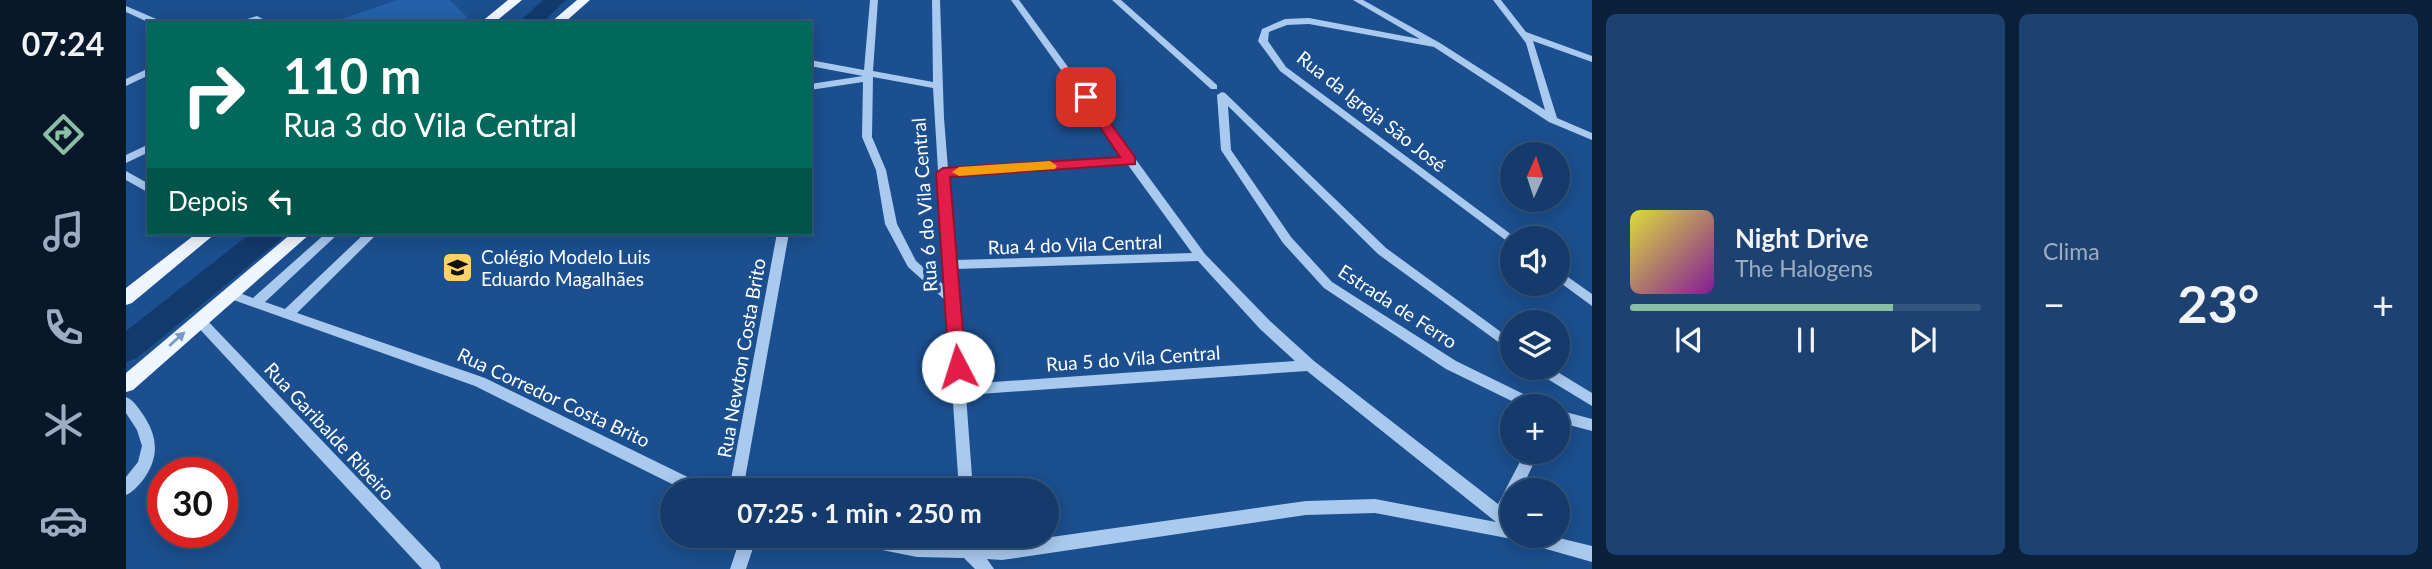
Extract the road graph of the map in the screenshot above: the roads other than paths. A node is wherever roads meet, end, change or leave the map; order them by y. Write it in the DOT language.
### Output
graph roads {
  1 [pos="516,0"];
  2 [pos="584,0"];
  3 [pos="874,0"];
  4 [pos="936,0"];
  5 [pos="1015,0"];
  6 [pos="1116,0"];
  7 [pos="1357,0"];
  8 [pos="1497,0"];
  9 [pos="126,9"];
  10 [pos="139,15"];
  11 [pos="126,21"];
  12 [pos="153,21"];
  13 [pos="489,21"];
  14 [pos="558,21"];
  15 [pos="1523,34"];
  16 [pos="1437,45"];
  17 [pos="1592,59"];
  18 [pos="812,63"];
  19 [pos="147,72"];
  20 [pos="868,76"];
  21 [pos="126,83"];
  22 [pos="938,86"];
  23 [pos="812,88"];
  24 [pos="1218,91"];
  25 [pos="1553,120"];
  26 [pos="1592,137"];
  27 [pos="147,148"];
  28 [pos="126,160"];
  29 [pos="1130,161"];
  30 [pos="943,173"];
  31 [pos="126,175"];
  32 [pos="147,188"];
  33 [pos="1500,232"];
  34 [pos="205,235"];
  35 [pos="301,235"];
  36 [pos="331,235"];
  37 [pos="370,235"];
  38 [pos="783,235"];
  39 [pos="1201,257"];
  40 [pos="950,265"];
  41 [pos="1570,284"];
  42 [pos="229,294"];
  43 [pos="126,298"];
  44 [pos="951,298"];
  45 [pos="1592,301"];
  46 [pos="254,304"];
  47 [pos="286,315"];
  48 [pos="199,320"];
  49 [pos="1500,338"];
  50 [pos="1309,365"];
  51 [pos="1560,380"];
  52 [pos="126,384"];
  53 [pos="960,390"];
  54 [pos="1510,394"];
  55 [pos="1592,400"];
  56 [pos="126,402"];
  57 [pos="1570,419"];
  58 [pos="1592,425"];
  59 [pos="675,478"];
  60 [pos="738,478"];
  61 [pos="965,478"];
  62 [pos="126,488"];
  63 [pos="1500,515"];
  64 [pos="1500,531"];
  65 [pos="1059,544"];
  66 [pos="745,548"];
  67 [pos="972,548"];
  68 [pos="986,548"];
  69 [pos="1030,548"];
  70 [pos="1570,548"];
  71 [pos="1592,554"];
  72 [pos="433,569"];
  73 [pos="738,569"];
  74 [pos="986,569"];
  1 -- 13 [label="main road"];
  2 -- 14 [label="main road"];
  3 -- 20 [label="street"];
  4 -- 22 [label="street, Rua 6 do Vila Central"];
  5 -- 29 [label="street"];
  6 -- 24 [label="street"];
  7 -- 16 [label="street"];
  8 -- 15 [label="street"];
  9 -- 10 [label="street"];
  10 -- 11 [label="street"];
  10 -- 12 [label="street"];
  15 -- 17 [label="street"];
  15 -- 25 [label="street"];
  16 -- 25 [label="street"];
  16 -- 33 [label="street, Rua da Igreja São José"];
  18 -- 20 [label="street"];
  19 -- 21 [label="street"];
  20 -- 22 [label="street"];
  20 -- 23 [label="street"];
  20 -- 44 [label="street"];
  22 -- 30 [label="street, Rua 6 do Vila Central"];
  24 -- 49 [label="street"];
  24 -- 54 [label="street, Estrada de Ferro"];
  25 -- 26 [label="street"];
  27 -- 28 [label="street"];
  29 -- 30 [label="street"];
  29 -- 39 [label="street"];
  30 -- 40 [label="street, Rua 6 do Vila Central"];
  31 -- 32 [label="street"];
  34 -- 43 [label="main road"];
  35 -- 42 [label="main road"];
  36 -- 46 [label="street"];
  37 -- 47 [label="street"];
  38 -- 60 [label="street, Rua Newton Costa Brito"];
  39 -- 40 [label="street, Rua 4 do Vila Central"];
  39 -- 50 [label="street"];
  40 -- 44 [label="street, Rua 6 do Vila Central"];
  41 -- 45 [label="street"];
  42 -- 46 [label="street, Rua Corredor Costa Brito"];
  42 -- 48 [label="main road"];
  44 -- 53 [label="street, Rua 6 do Vila Central"];
  46 -- 47 [label="street, Rua Corredor Costa Brito"];
  47 -- 59 [label="street, Rua Corredor Costa Brito"];
  52 -- 48 [label="main road, one-way"];
  48 -- 72 [label="street, Rua Garibalde Ribeiro"];
  50 -- 53 [label="street, Rua 5 do Vila Central"];
  50 -- 63 [label="street"];
  51 -- 55 [label="street"];
  53 -- 61 [label="street, Rua 6 do Vila Central"];
  56 -- 62 [label="street"];
  57 -- 58 [label="street"];
  64 -- 65 [label="street"];
  66 -- 73 [label="street"];
  67 -- 74 [label="street"];
  68 -- 69 [label="street"];
  70 -- 71 [label="street"];
}
